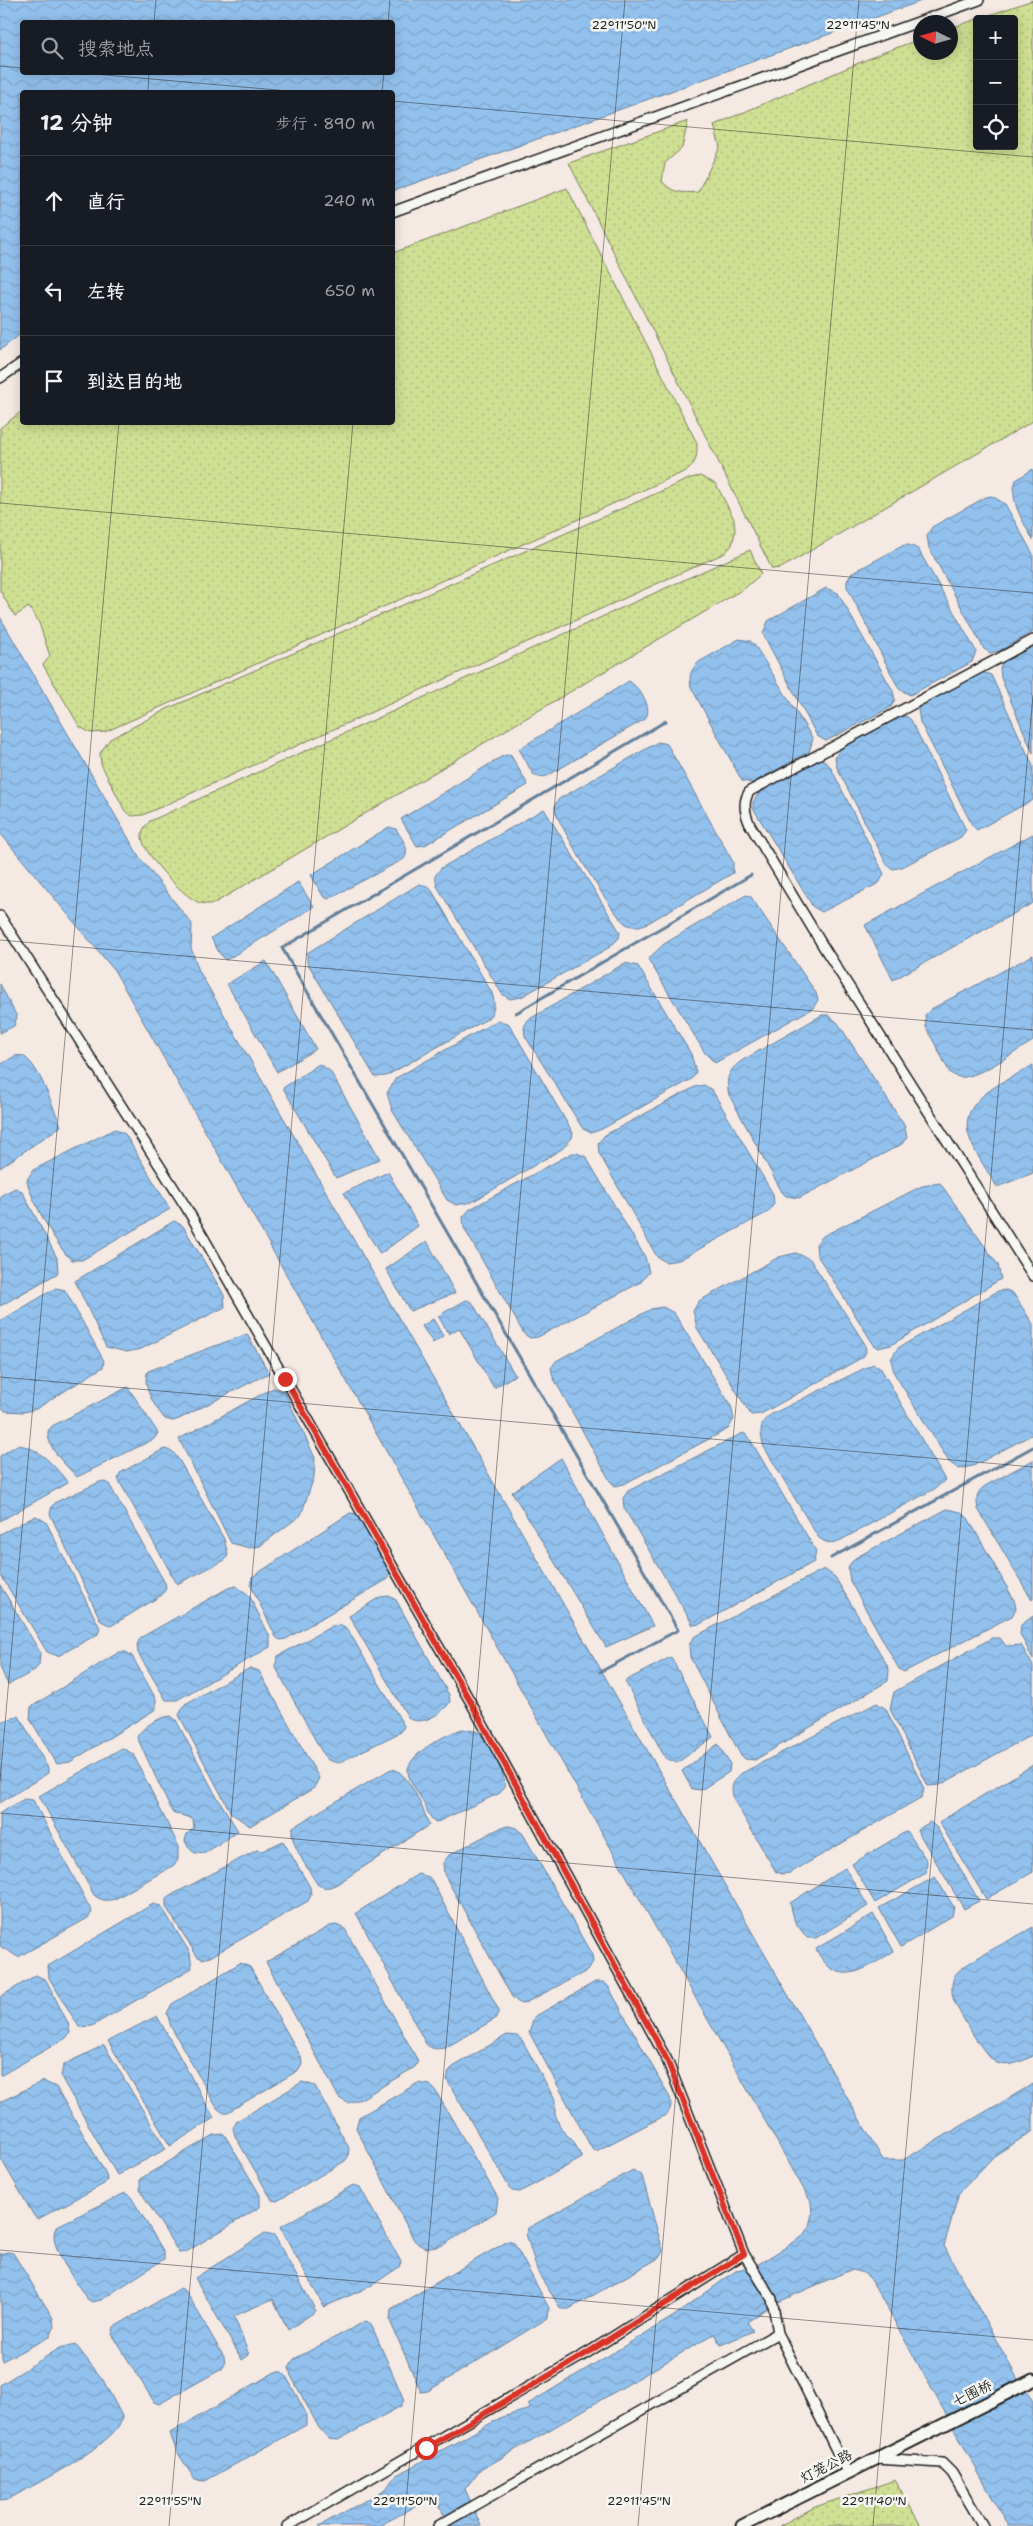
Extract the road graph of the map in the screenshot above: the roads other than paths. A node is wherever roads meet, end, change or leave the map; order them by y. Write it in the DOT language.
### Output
graph roads {
  1 [pos="979,0"];
  2 [pos="395,211"];
  3 [pos="20,363"];
  4 [pos="0,378"];
  5 [pos="1033,640"];
  6 [pos="0,916"];
  7 [pos="1033,1276"];
  8 [pos="744,2254"];
  9 [pos="778,2333"];
  10 [pos="1033,2380"];
  11 [pos="924,2434"];
  12 [pos="874,2459"];
  13 [pos="847,2472"];
  14 [pos="288,2526"];
  15 [pos="438,2526"];
  16 [pos="742,2526"];
  17 [pos="983,2526"];
  1 -- 2 [label="street"];
  3 -- 4 [label="street"];
  5 -- 7 [label="street"];
  6 -- 8 [label="street"];
  8 -- 9 [label="street"];
  8 -- 14 [label="street"];
  9 -- 13 [label="street"];
  9 -- 15 [label="street"];
  10 -- 11 [label="street, 七围桥"];
  11 -- 12 [label="street, 灯笼公路"];
  12 -- 13 [label="street, 灯笼公路"];
  12 -- 17 [label="street"];
  13 -- 16 [label="street, 灯笼公路"];
}
